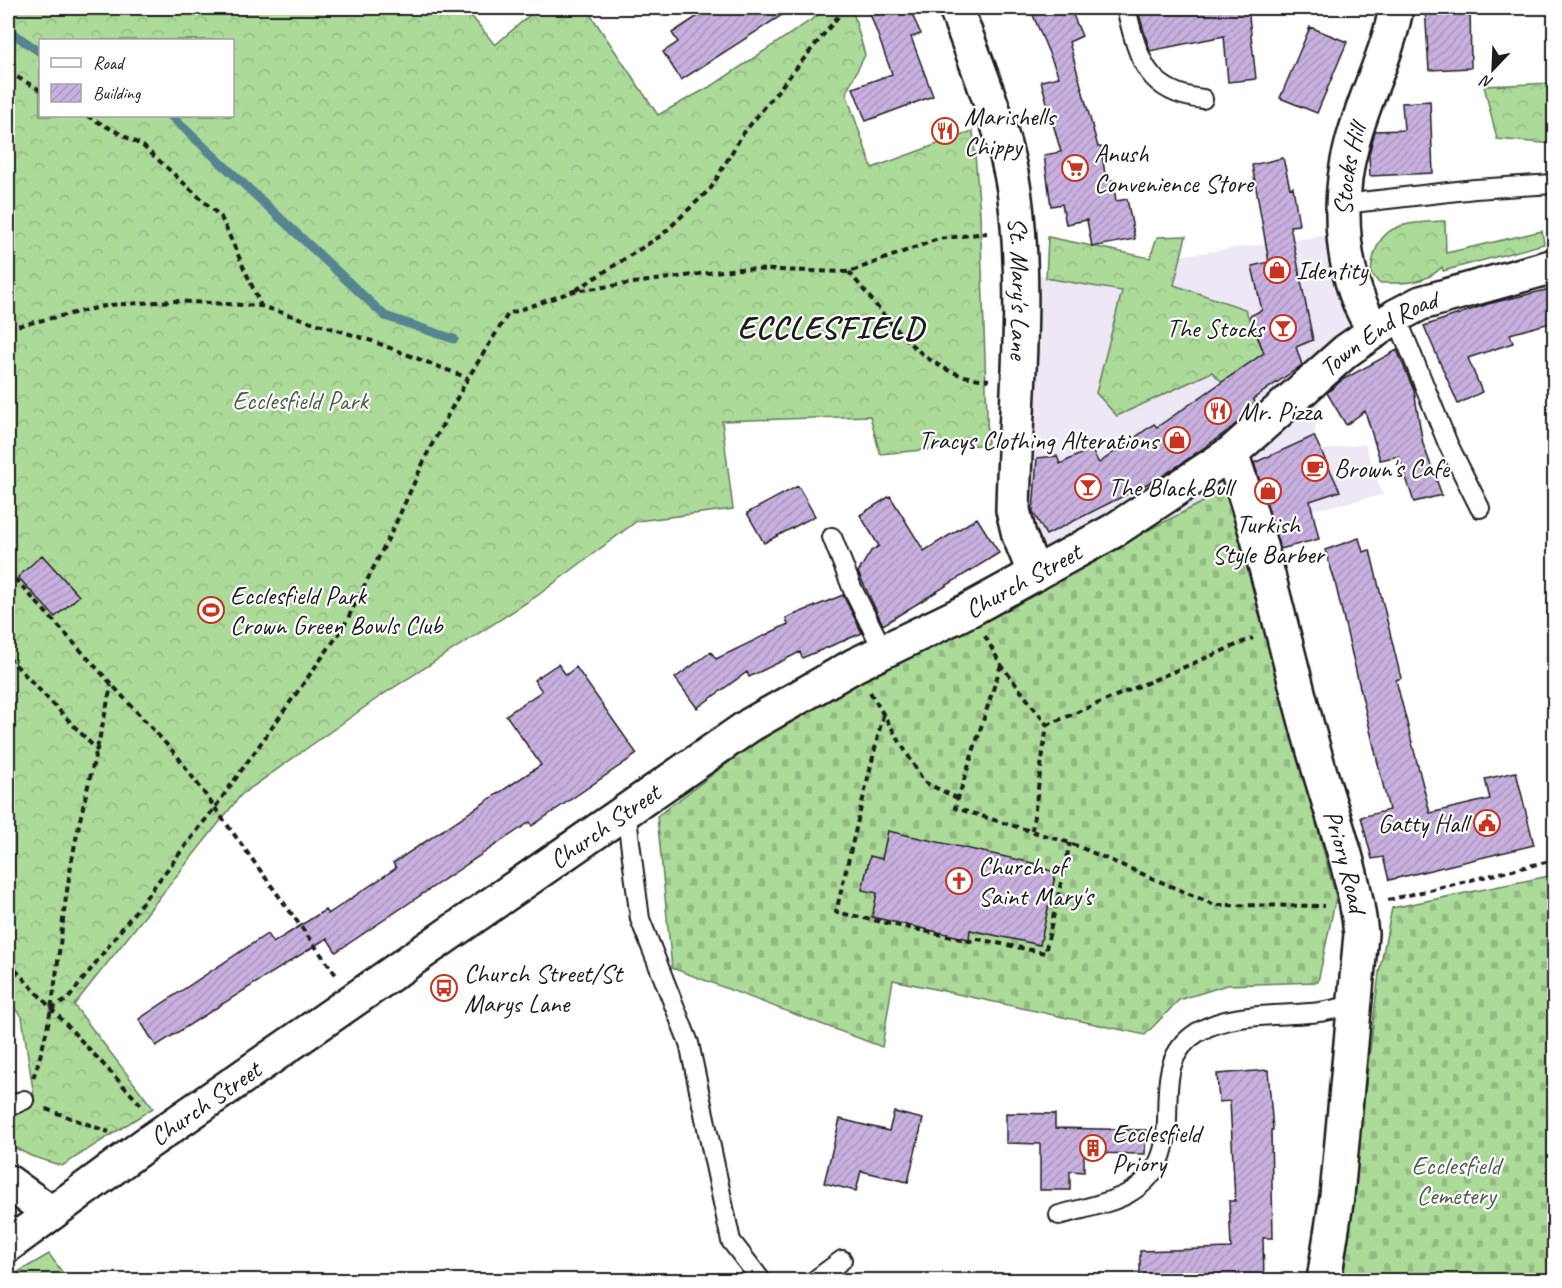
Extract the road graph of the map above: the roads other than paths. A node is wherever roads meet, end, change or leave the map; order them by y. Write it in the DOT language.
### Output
graph roads {
  1 [pos="956,8"];
  2 [pos="1125,8"];
  3 [pos="1396,8"];
  4 [pos="1203,99"];
  5 [pos="1554,184"];
  6 [pos="1344,204"];
  7 [pos="1554,266"];
  8 [pos="1386,324"];
  9 [pos="1231,453"];
  10 [pos="1480,508"];
  11 [pos="832,537"];
  12 [pos="1035,574"];
  13 [pos="869,658"];
  14 [pos="626,811"];
  15 [pos="1354,1005"];
  16 [pos="8,1182"];
  17 [pos="51,1213"];
  18 [pos="1059,1215"];
  19 [pos="8,1245"];
  20 [pos="842,1260"];
  21 [pos="761,1281"];
  22 [pos="815,1281"];
  23 [pos="1324,1281"];
  1 -- 12 [label="main road, St. Mary's Lane"];
  2 -- 4 [label="lane"];
  3 -- 6 [label="main road, Stocks Hill"];
  5 -- 6 [label="lane"];
  6 -- 8 [label="main road, Stocks Hill"];
  7 -- 8 [label="main road, Town End Road"];
  8 -- 9 [label="main road, Town End Road"];
  8 -- 10 [label="lane"];
  9 -- 12 [label="main road, Church Street"];
  9 -- 15 [label="main road, Priory Road"];
  11 -- 13 [label="lane"];
  12 -- 13 [label="main road, Church Street"];
  13 -- 14 [label="main road, Church Street"];
  14 -- 17 [label="main road, Church Street"];
  14 -- 21 [label="lane"];
  15 -- 18 [label="lane"];
  15 -- 23 [label="main road, Priory Road"];
  16 -- 17 [label="main road"];
  17 -- 19 [label="main road, Church Street"];
  20 -- 22 [label="lane"];
}
